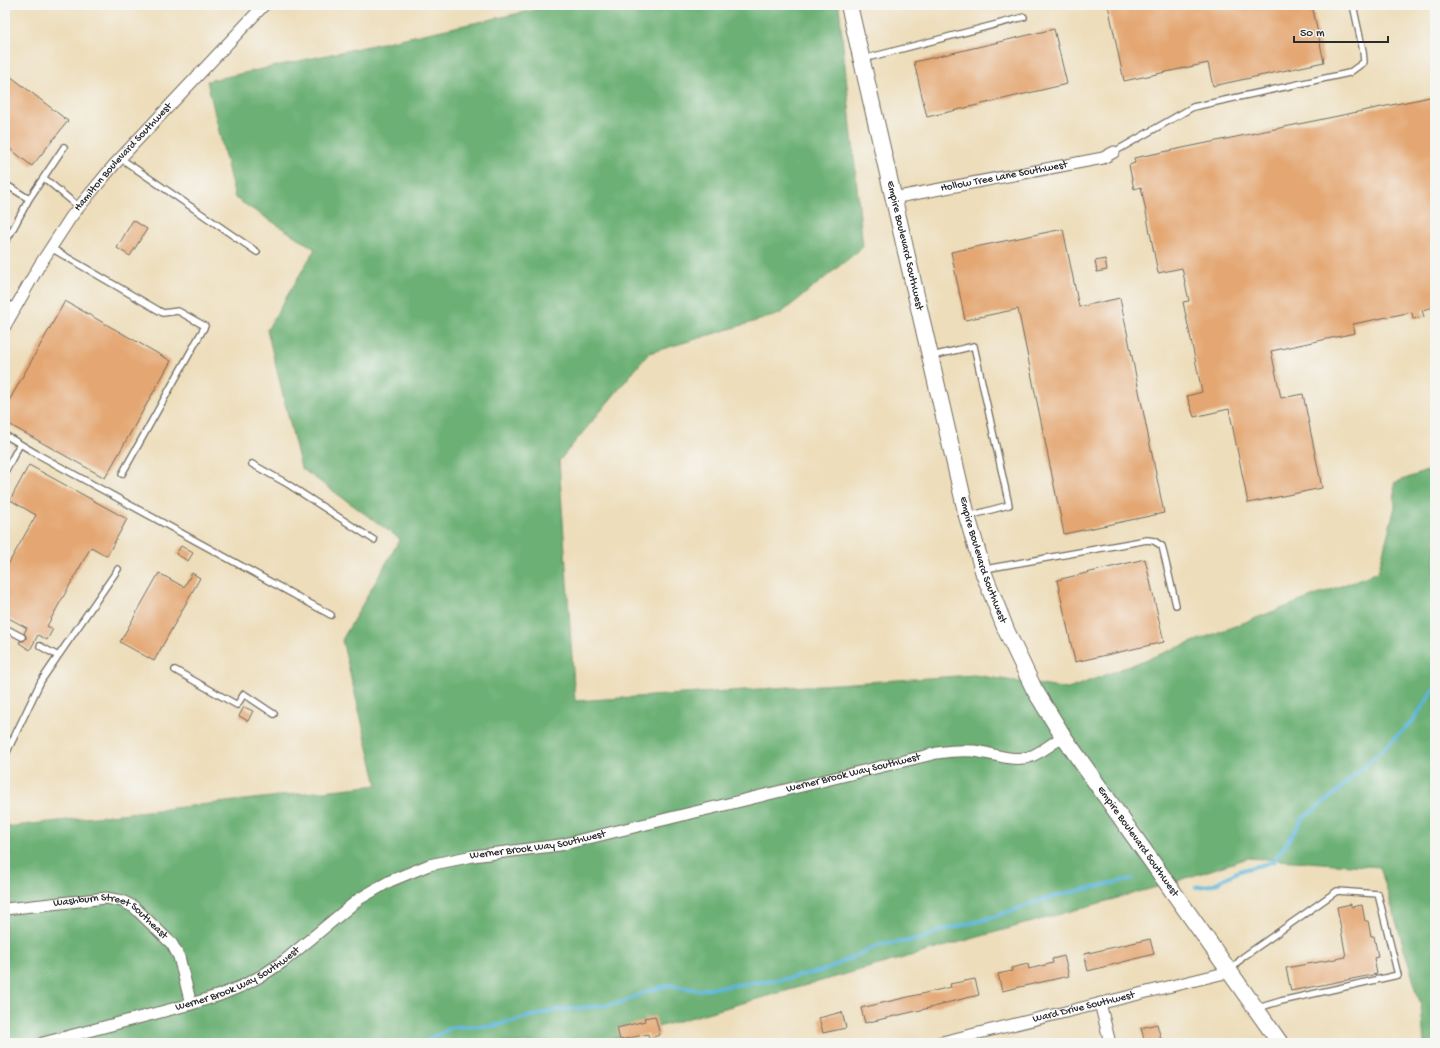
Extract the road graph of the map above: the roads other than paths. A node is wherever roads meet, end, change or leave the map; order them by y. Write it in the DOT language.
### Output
graph roads {
  1 [pos="264,5"];
  2 [pos="849,5"];
  3 [pos="1353,5"];
  4 [pos="1024,17"];
  5 [pos="861,59"];
  6 [pos="64,147"];
  7 [pos="1114,152"];
  8 [pos="120,158"];
  9 [pos="44,178"];
  10 [pos="5,184"];
  11 [pos="893,198"];
  12 [pos="29,199"];
  13 [pos="79,207"];
  14 [pos="8,238"];
  15 [pos="51,248"];
  16 [pos="257,252"];
  17 [pos="5,302"];
  18 [pos="15,308"];
  19 [pos="5,326"];
  20 [pos="930,357"];
  21 [pos="5,435"];
  22 [pos="20,444"];
  23 [pos="252,464"];
  24 [pos="5,472"];
  25 [pos="122,474"];
  26 [pos="966,516"];
  27 [pos="374,540"];
  28 [pos="118,569"];
  29 [pos="982,569"];
  30 [pos="1176,605"];
  31 [pos="331,615"];
  32 [pos="5,628"];
  33 [pos="22,637"];
  34 [pos="40,646"];
  35 [pos="58,656"];
  36 [pos="175,670"];
  37 [pos="274,714"];
  38 [pos="1062,736"];
  39 [pos="5,756"];
  40 [pos="5,909"];
  41 [pos="1229,972"];
  42 [pos="191,1004"];
  43 [pos="1100,1004"];
  44 [pos="1256,1009"];
  45 [pos="43,1043"];
  46 [pos="938,1043"];
  47 [pos="1110,1043"];
  48 [pos="1280,1043"];
  1 -- 8 [label="street, Hamilton Boulevard Southwest"];
  2 -- 5 [label="street, Empire Boulevard Southwest"];
  3 -- 7 [label="lane"];
  4 -- 5 [label="lane"];
  5 -- 11 [label="street, Empire Boulevard Southwest"];
  6 -- 9 [label="lane"];
  7 -- 11 [label="street, Hollow Tree Lane Southwest"];
  8 -- 13 [label="street, Hamilton Boulevard Southwest"];
  8 -- 16 [label="lane"];
  9 -- 12 [label="lane"];
  9 -- 13 [label="lane"];
  10 -- 12 [label="lane"];
  11 -- 20 [label="street, Empire Boulevard Southwest"];
  12 -- 14 [label="lane"];
  13 -- 15 [label="street, Hamilton Boulevard Southwest"];
  15 -- 18 [label="street, Hamilton Boulevard Southwest"];
  15 -- 25 [label="lane"];
  17 -- 18 [label="lane"];
  18 -- 19 [label="street, Hamilton Boulevard Southwest"];
  20 -- 26 [label="street, Empire Boulevard Southwest"];
  20 -- 26 [label="lane"];
  21 -- 22 [label="lane"];
  22 -- 24 [label="lane"];
  22 -- 31 [label="lane"];
  23 -- 27 [label="lane"];
  26 -- 29 [label="street, Empire Boulevard Southwest"];
  28 -- 35 [label="lane"];
  29 -- 30 [label="lane"];
  29 -- 38 [label="street, Empire Boulevard Southwest"];
  32 -- 33 [label="lane"];
  34 -- 35 [label="lane"];
  35 -- 39 [label="lane"];
  36 -- 37 [label="lane"];
  38 -- 41 [label="street, Empire Boulevard Southwest"];
  38 -- 42 [label="street, Werner Brook Way Southwest"];
  40 -- 42 [label="street, Washburn Street Southeast"];
  41 -- 43 [label="street, Ward Drive Southwest"];
  41 -- 44 [label="street, Empire Boulevard Southwest"];
  41 -- 44 [label="lane"];
  42 -- 45 [label="street, Werner Brook Way Southwest"];
  43 -- 46 [label="street, Ward Drive Southwest"];
  43 -- 47 [label="street"];
  44 -- 48 [label="street, Empire Boulevard Southwest"];
}
